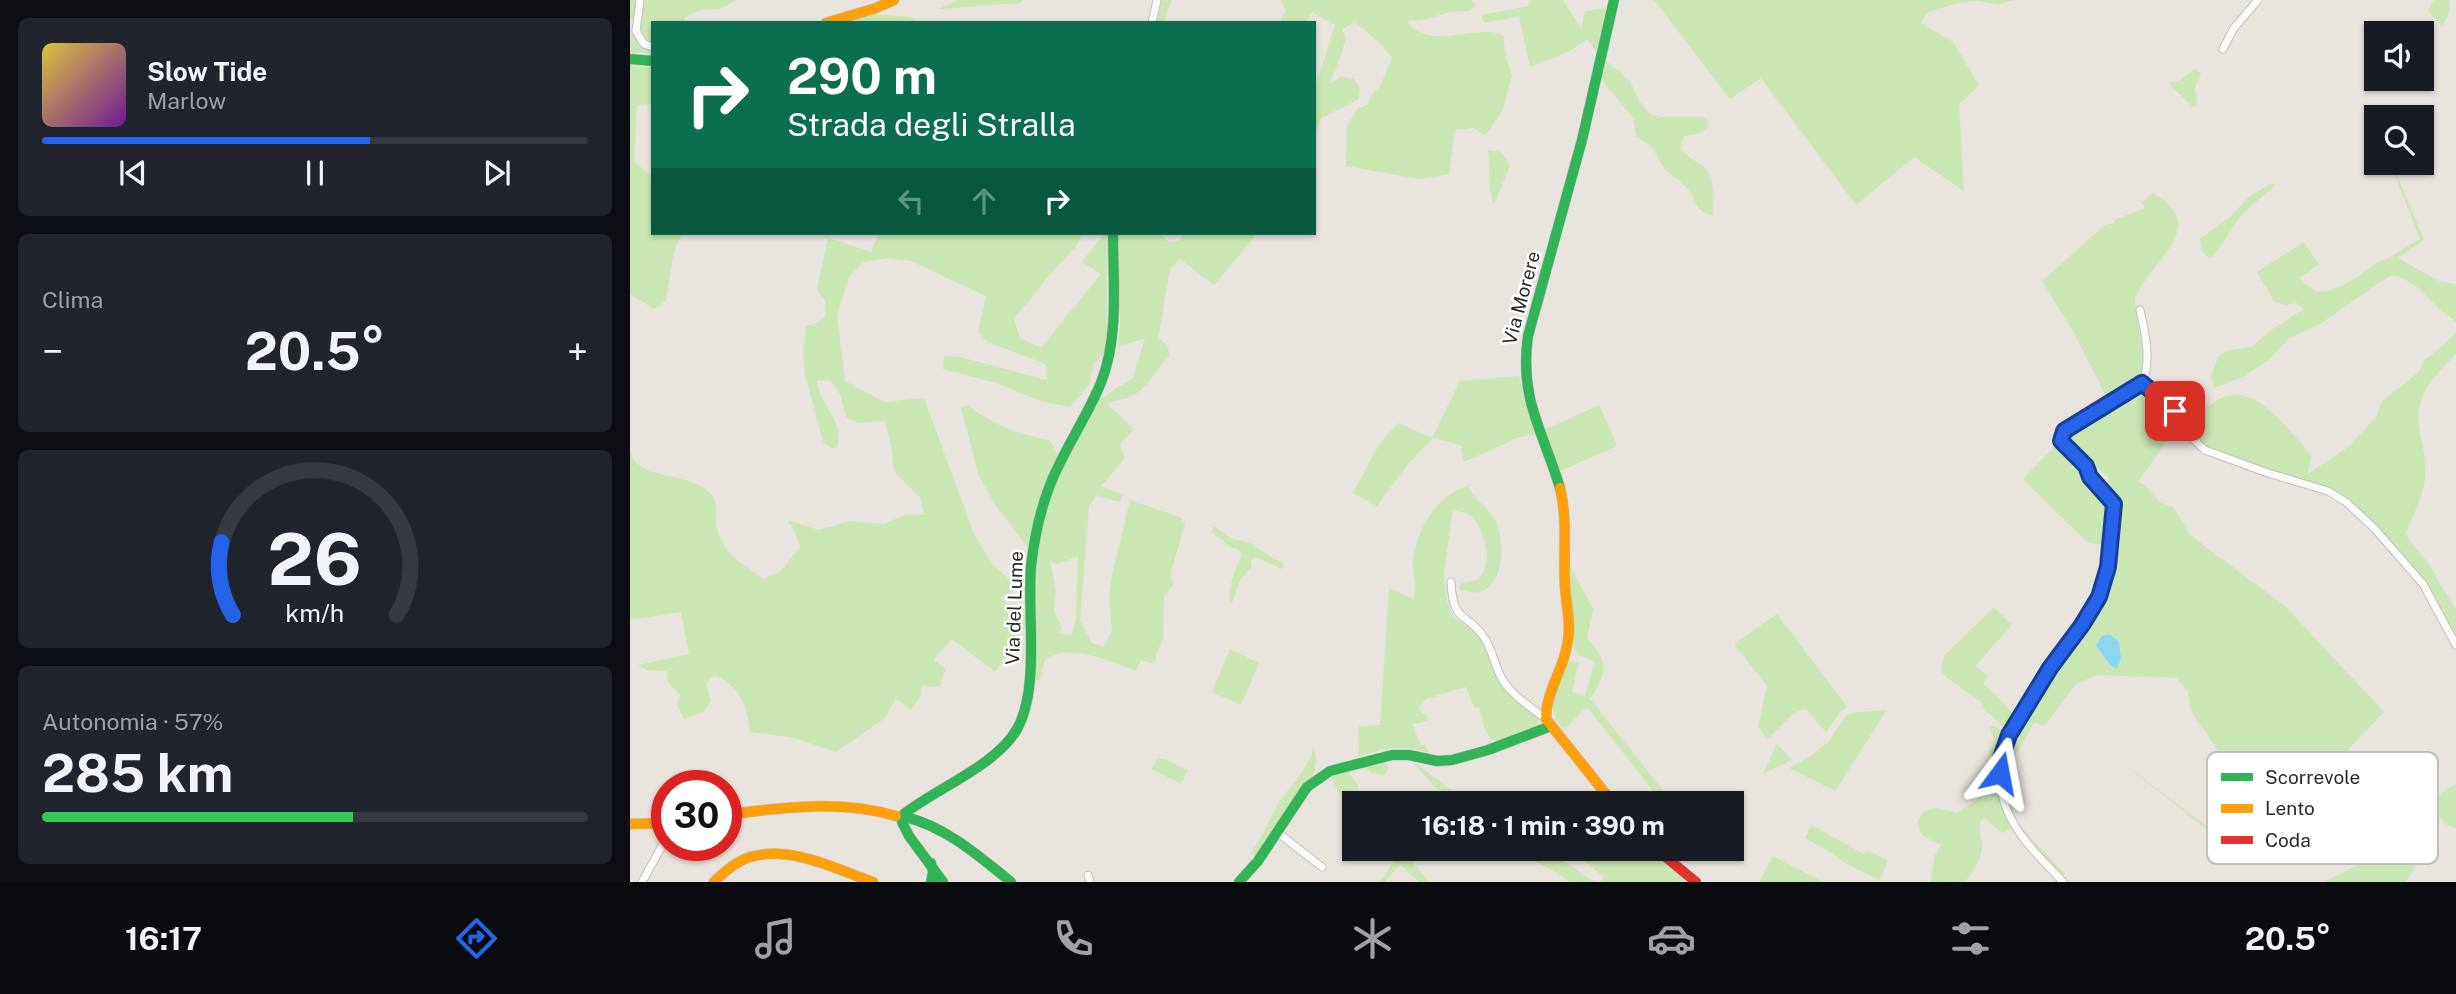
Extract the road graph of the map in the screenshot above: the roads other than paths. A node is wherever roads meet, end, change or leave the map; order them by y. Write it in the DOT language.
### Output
graph roads {
  1 [pos="640,0"];
  2 [pos="894,0"];
  3 [pos="1157,0"];
  4 [pos="1614,0"];
  5 [pos="2258,0"];
  6 [pos="832,21"];
  7 [pos="1152,21"];
  8 [pos="651,46"];
  9 [pos="2223,49"];
  10 [pos="630,59"];
  11 [pos="651,61"];
  12 [pos="1113,235"];
  13 [pos="2140,310"];
  14 [pos="2142,383"];
  15 [pos="1451,582"];
  16 [pos="2456,645"];
  17 [pos="1549,723"];
  18 [pos="1604,791"];
  19 [pos="742,813"];
  20 [pos="902,817"];
  21 [pos="651,823"];
  22 [pos="630,824"];
  23 [pos="1277,832"];
  24 [pos="654,861"];
  25 [pos="1671,861"];
  26 [pos="930,863"];
  27 [pos="1322,867"];
  28 [pos="642,882"];
  29 [pos="714,882"];
  30 [pos="873,882"];
  31 [pos="931,882"];
  32 [pos="943,882"];
  33 [pos="1012,882"];
  34 [pos="1239,882"];
  35 [pos="1696,882"];
  36 [pos="2063,882"];
  1 -- 8 [label="street"];
  2 -- 6 [label="street"];
  3 -- 7 [label="street"];
  4 -- 17 [label="street, Via Morere"];
  5 -- 9 [label="street"];
  10 -- 11 [label="street"];
  12 -- 20 [label="street, Via del Lume"];
  13 -- 14 [label="street"];
  14 -- 16 [label="street"];
  14 -- 36 [label="street"];
  15 -- 17 [label="street"];
  17 -- 18 [label="street"];
  17 -- 23 [label="street"];
  19 -- 20 [label="street"];
  20 -- 26 [label="street"];
  20 -- 33 [label="street"];
  21 -- 22 [label="street"];
  23 -- 27 [label="street"];
  23 -- 34 [label="street"];
  24 -- 28 [label="street"];
  25 -- 35 [label="street"];
  26 -- 31 [label="street"];
  26 -- 32 [label="street"];
  29 -- 30 [label="street"];
}
